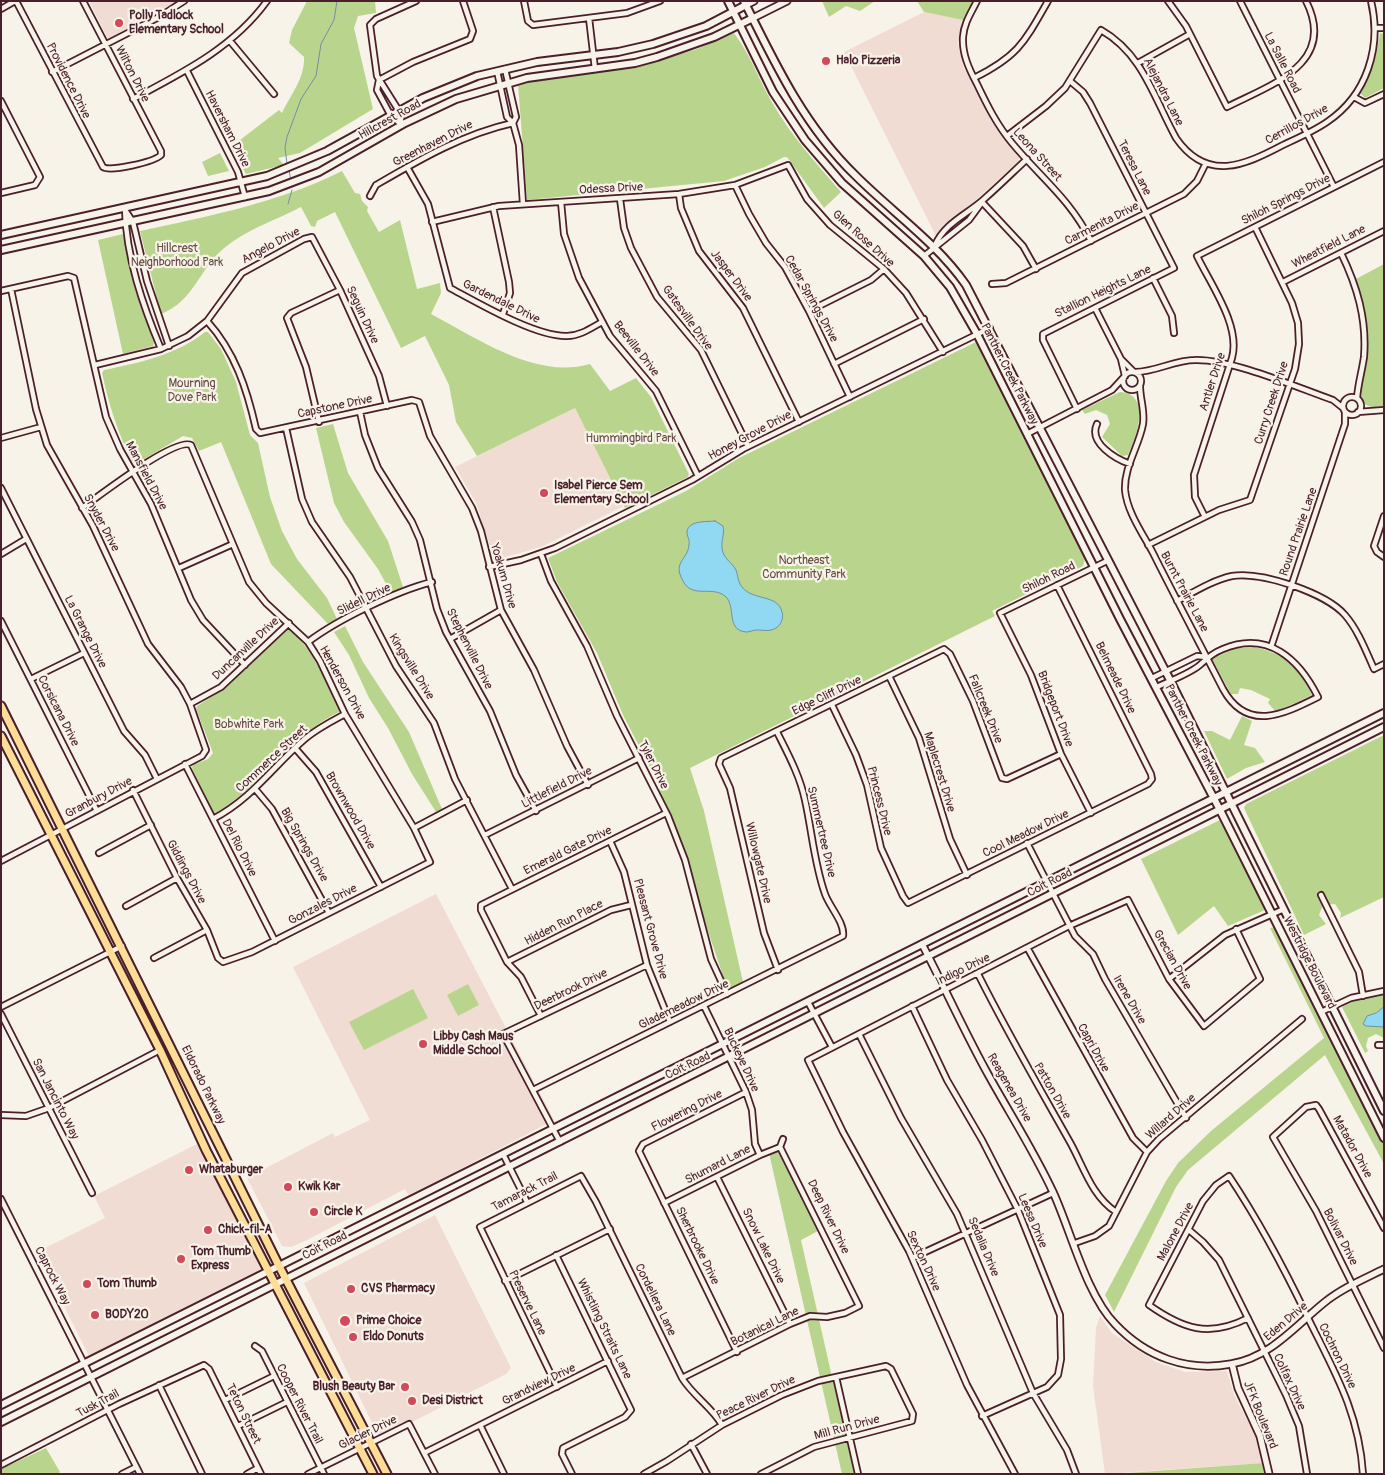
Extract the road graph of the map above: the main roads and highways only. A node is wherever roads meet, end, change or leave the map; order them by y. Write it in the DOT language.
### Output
graph roads {
  1 [pos="728,1"];
  2 [pos="745,3"];
  3 [pos="733,12"];
  4 [pos="753,18"];
  5 [pos="739,24"];
  6 [pos="1,235"];
  7 [pos="1,250"];
  8 [pos="1,706"];
  9 [pos="1384,713"];
  10 [pos="1384,728"];
  11 [pos="1,736"];
  12 [pos="1226,791"];
  13 [pos="1212,798"];
  14 [pos="1232,803"];
  15 [pos="1220,810"];
  16 [pos="171,1045"];
  17 [pos="160,1050"];
  18 [pos="1384,1111"];
  19 [pos="1384,1138"];
  20 [pos="235,1176"];
  21 [pos="223,1182"];
  22 [pos="439,1186"];
  23 [pos="445,1198"];
  24 [pos="368,1221"];
  25 [pos="374,1234"];
  26 [pos="279,1266"];
  27 [pos="269,1271"];
  28 [pos="286,1279"];
  29 [pos="275,1285"];
  30 [pos="332,1369"];
  31 [pos="322,1375"];
  32 [pos="1,1405"];
  33 [pos="1,1422"];
  34 [pos="372,1474"];
  35 [pos="387,1474"];
  1 -- 3 [label="main road, Panther Creek Parkway"];
  2 -- 3 [label="main road, Hillcrest Road"];
  2 -- 4 [label="main road, Panther Creek Parkway"];
  3 -- 5 [label="main road, Panther Creek Parkway"];
  3 -- 6 [label="main road, Hillcrest Road"];
  4 -- 5 [label="main road, Hillcrest Road"];
  4 -- 12 [label="main road, Panther Creek Parkway"];
  5 -- 7 [label="main road, Hillcrest Road"];
  5 -- 13 [label="main road, Panther Creek Parkway"];
  8 -- 16 [label="main road, Eldorado Parkway"];
  9 -- 12 [label="main road, Coit Road"];
  10 -- 14 [label="main road, Coit Road"];
  11 -- 17 [label="main road, Eldorado Parkway"];
  12 -- 13 [label="main road, Coit Road"];
  12 -- 14 [label="main road, Westridge Boulevard"];
  13 -- 15 [label="main road, Westridge Boulevard"];
  13 -- 22 [label="main road, Coit Road"];
  14 -- 15 [label="main road, Coit Road"];
  14 -- 18 [label="main road, Westridge Boulevard"];
  15 -- 19 [label="main road, Westridge Boulevard"];
  15 -- 23 [label="main road, Coit Road"];
  16 -- 17 [label="main road"];
  16 -- 20 [label="main road, Eldorado Parkway"];
  17 -- 21 [label="main road, Eldorado Parkway"];
  20 -- 21 [label="main road"];
  20 -- 26 [label="main road, Eldorado Parkway"];
  21 -- 27 [label="main road, Eldorado Parkway"];
  22 -- 23 [label="main road"];
  22 -- 24 [label="main road, Coit Road"];
  23 -- 25 [label="main road, Coit Road"];
  24 -- 25 [label="main road"];
  24 -- 26 [label="main road, Coit Road"];
  25 -- 28 [label="main road, Coit Road"];
  26 -- 27 [label="main road, Coit Road"];
  26 -- 28 [label="main road, Eldorado Parkway"];
  27 -- 29 [label="main road, Eldorado Parkway"];
  27 -- 32 [label="main road, Coit Road"];
  28 -- 29 [label="main road, Coit Road"];
  28 -- 30 [label="main road, Eldorado Parkway"];
  29 -- 31 [label="main road, Eldorado Parkway"];
  29 -- 33 [label="main road, Coit Road"];
  30 -- 31 [label="main road"];
  30 -- 35 [label="main road, Eldorado Parkway"];
  31 -- 34 [label="main road, Eldorado Parkway"];
}
